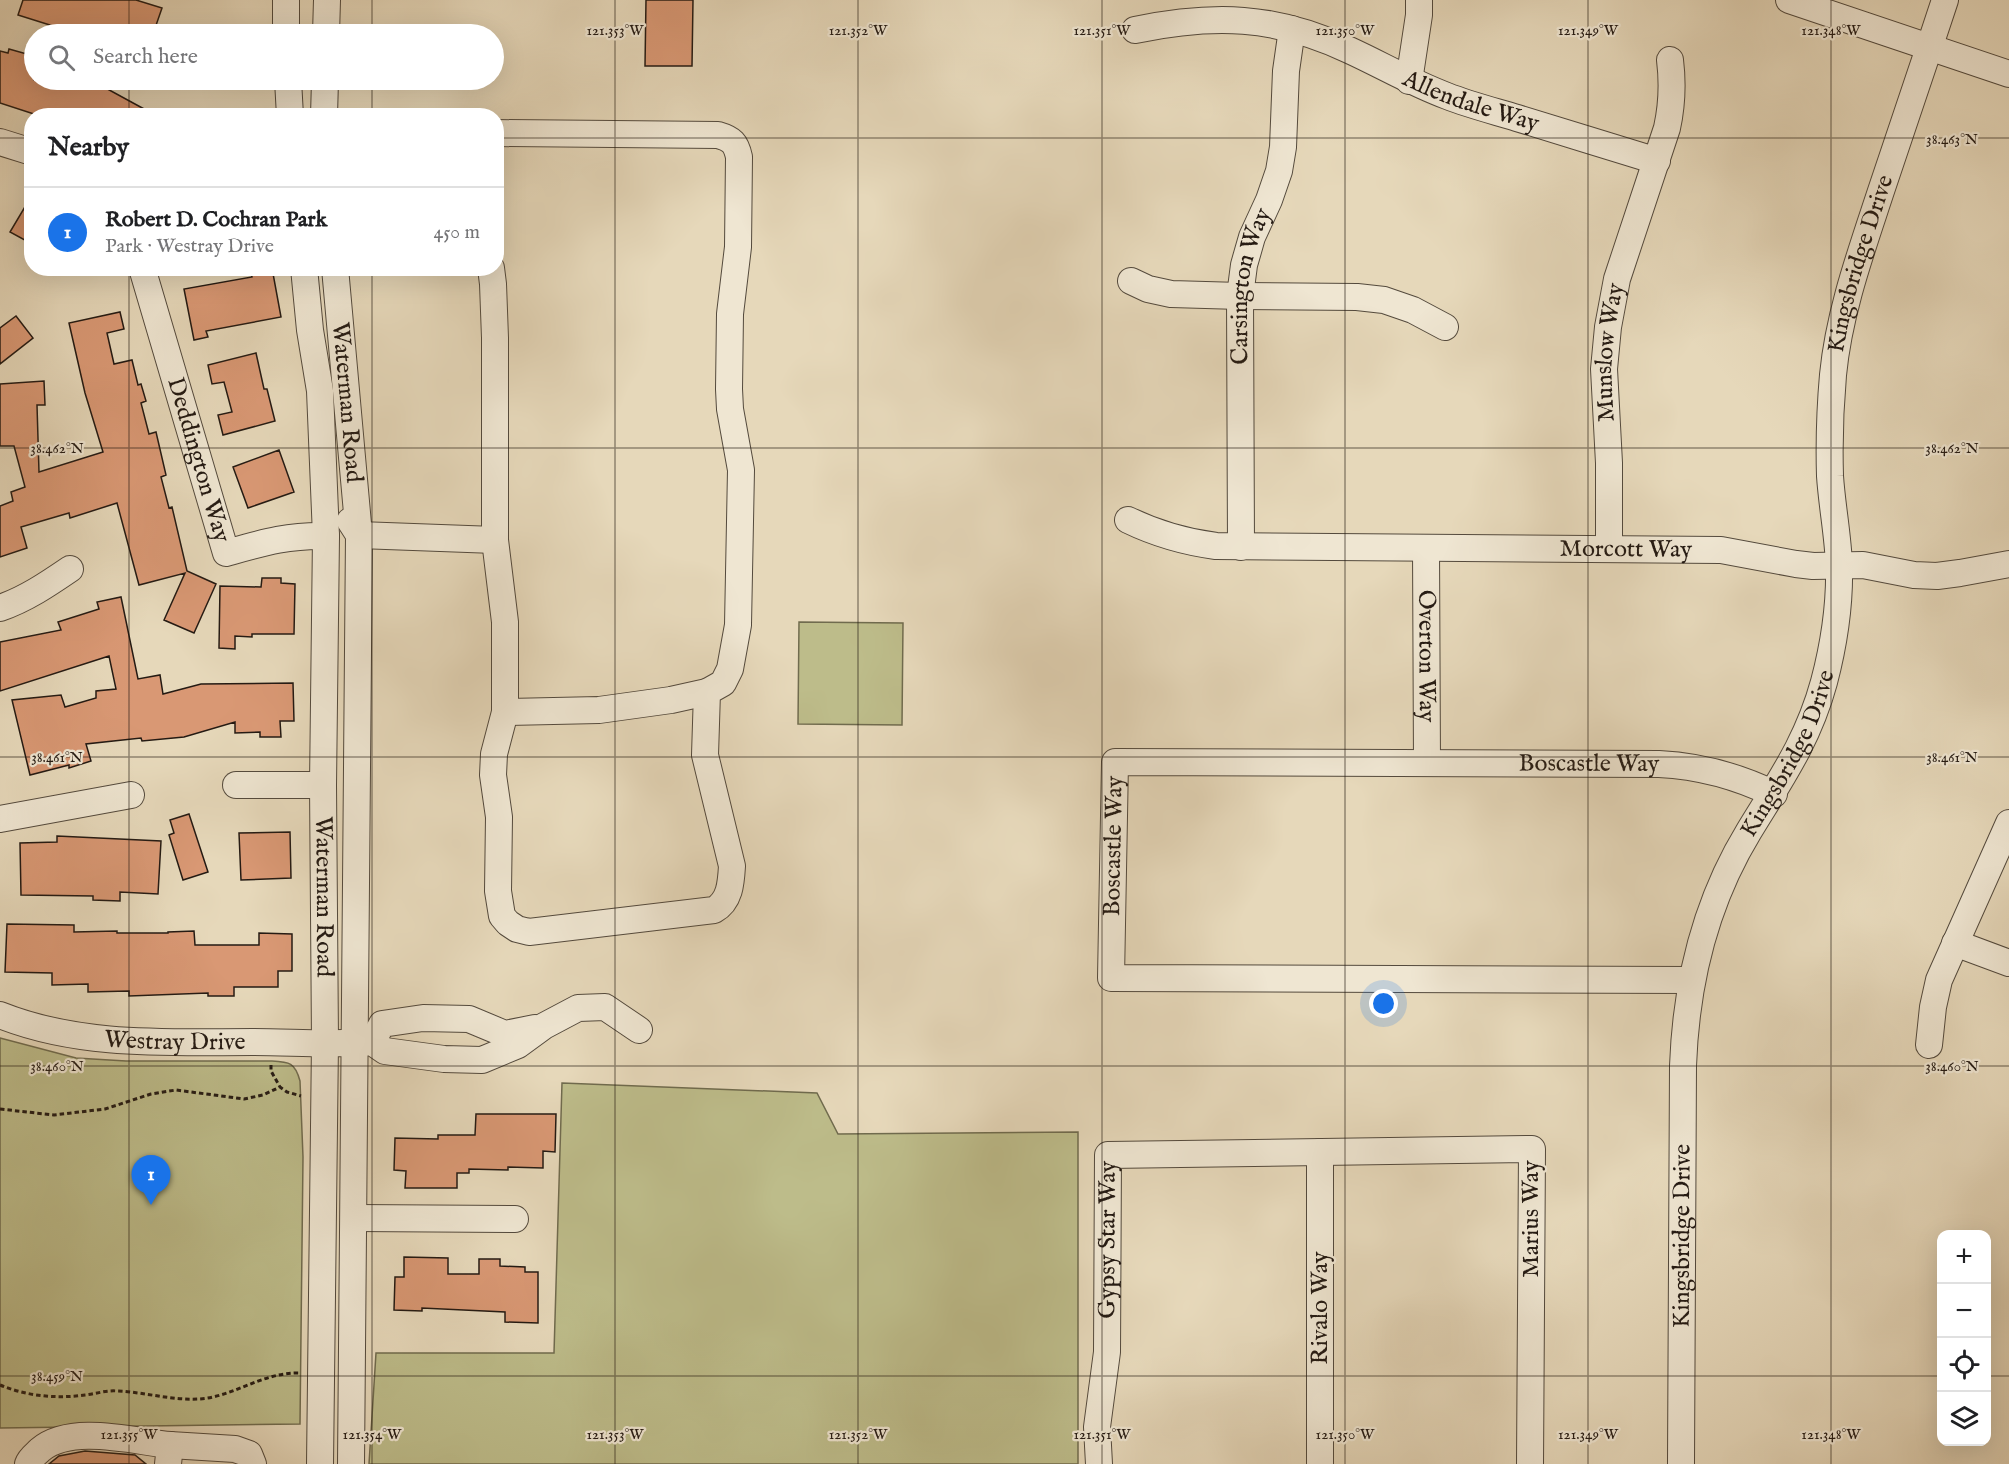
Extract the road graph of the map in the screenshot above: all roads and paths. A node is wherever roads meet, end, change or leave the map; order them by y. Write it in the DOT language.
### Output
graph roads {
  1 [pos="286,0"];
  2 [pos="327,0"];
  3 [pos="1419,0"];
  4 [pos="1789,0"];
  5 [pos="1945,0"];
  6 [pos="286,24"];
  7 [pos="326,24"];
  8 [pos="1292,28"];
  9 [pos="1135,30"];
  10 [pos="1929,47"];
  11 [pos="1670,60"];
  12 [pos="2009,74"];
  13 [pos="1409,81"];
  14 [pos="289,90"];
  15 [pos="325,90"];
  16 [pos="290,108"];
  17 [pos="324,108"];
  18 [pos="504,133"];
  19 [pos="0,142"];
  20 [pos="24,150"];
  21 [pos="1657,161"];
  22 [pos="144,276"];
  23 [pos="305,276"];
  24 [pos="336,276"];
  25 [pos="492,276"];
  26 [pos="1131,281"];
  27 [pos="1240,296"];
  28 [pos="1445,327"];
  29 [pos="310,330"];
  30 [pos="1128,520"];
  31 [pos="359,535"];
  32 [pos="326,536"];
  33 [pos="495,540"];
  34 [pos="1241,547"];
  35 [pos="1426,548"];
  36 [pos="1609,549"];
  37 [pos="2009,564"];
  38 [pos="1839,566"];
  39 [pos="70,569"];
  40 [pos="0,608"];
  41 [pos="707,692"];
  42 [pos="505,712"];
  43 [pos="1427,763"];
  44 [pos="236,785"];
  45 [pos="323,785"];
  46 [pos="1773,794"];
  47 [pos="130,795"];
  48 [pos="0,819"];
  49 [pos="2009,823"];
  50 [pos="1955,943"];
  51 [pos="2009,963"];
  52 [pos="1691,980"];
  53 [pos="0,1016"];
  54 [pos="544,1026"];
  55 [pos="639,1030"];
  56 [pos="325,1042"];
  57 [pos="363,1042"];
  58 [pos="1929,1045"];
  59 [pos="271,1061"];
  60 [pos="280,1087"];
  61 [pos="301,1096"];
  62 [pos="0,1109"];
  63 [pos="1320,1152"];
  64 [pos="355,1218"];
  65 [pos="514,1219"];
  66 [pos="300,1373"];
  67 [pos="0,1384"];
  68 [pos="169,1455"];
  69 [pos="28,1464"];
  70 [pos="253,1464"];
  71 [pos="320,1464"];
  72 [pos="351,1464"];
  73 [pos="1099,1464"];
  74 [pos="1320,1464"];
  75 [pos="1530,1464"];
  76 [pos="1681,1464"];
  1 -- 6 [label="street"];
  2 -- 7 [label="street"];
  3 -- 13 [label="street"];
  4 -- 10 [label="street"];
  5 -- 10 [label="street, Kingsbridge Drive"];
  8 -- 9 [label="street, Allendale Way"];
  8 -- 13 [label="street, Allendale Way"];
  8 -- 27 [label="street, Carsington Way"];
  10 -- 12 [label="street"];
  10 -- 38 [label="street, Kingsbridge Drive"];
  11 -- 21 [label="street, Munslow Way"];
  13 -- 21 [label="street, Allendale Way"];
  14 -- 16 [label="street"];
  15 -- 17 [label="street"];
  18 -- 41 [label="street"];
  19 -- 20 [label="street"];
  21 -- 36 [label="street, Munslow Way"];
  22 -- 32 [label="street, Deddington Way"];
  23 -- 29 [label="street, Waterman Road"];
  24 -- 31 [label="street, Waterman Road"];
  25 -- 33 [label="street"];
  26 -- 27 [label="street"];
  27 -- 28 [label="street"];
  27 -- 34 [label="street, Carsington Way"];
  29 -- 31 [label="street, Waterman Road"];
  29 -- 32 [label="street, Waterman Road"];
  30 -- 34 [label="street, Morcott Way"];
  31 -- 33 [label="street"];
  31 -- 57 [label="street, Waterman Road"];
  32 -- 45 [label="street, Waterman Road"];
  33 -- 42 [label="street"];
  34 -- 35 [label="street, Morcott Way"];
  35 -- 36 [label="street, Morcott Way"];
  35 -- 43 [label="street, Overton Way"];
  36 -- 38 [label="street, Morcott Way"];
  37 -- 38 [label="street, Morcott Way"];
  38 -- 46 [label="street, Kingsbridge Drive"];
  39 -- 40 [label="street"];
  41 -- 42 [label="street"];
  41 -- 42 [label="street"];
  43 -- 46 [label="street, Boscastle Way"];
  43 -- 52 [label="street, Boscastle Way"];
  44 -- 45 [label="street"];
  45 -- 56 [label="street, Waterman Road"];
  46 -- 52 [label="street, Kingsbridge Drive"];
  47 -- 48 [label="street"];
  49 -- 50 [label="street"];
  50 -- 51 [label="street"];
  50 -- 58 [label="street"];
  52 -- 76 [label="street, Kingsbridge Drive"];
  53 -- 56 [label="street, Westray Drive"];
  54 -- 55 [label="street"];
  54 -- 57 [label="street"];
  54 -- 57 [label="street"];
  56 -- 57 [label="street, Westray Drive"];
  56 -- 71 [label="street, Waterman Road"];
  57 -- 64 [label="street, Waterman Road"];
  59 -- 60 [label="path"];
  60 -- 61 [label="path"];
  60 -- 62 [label="path"];
  63 -- 73 [label="street, Gypsy Star Way"];
  63 -- 74 [label="street, Rivalo Way"];
  63 -- 75 [label="street, Marius Way"];
  64 -- 65 [label="street"];
  64 -- 72 [label="street, Waterman Road"];
  66 -- 67 [label="path"];
  68 -- 69 [label="street"];
  68 -- 70 [label="street"];
}
